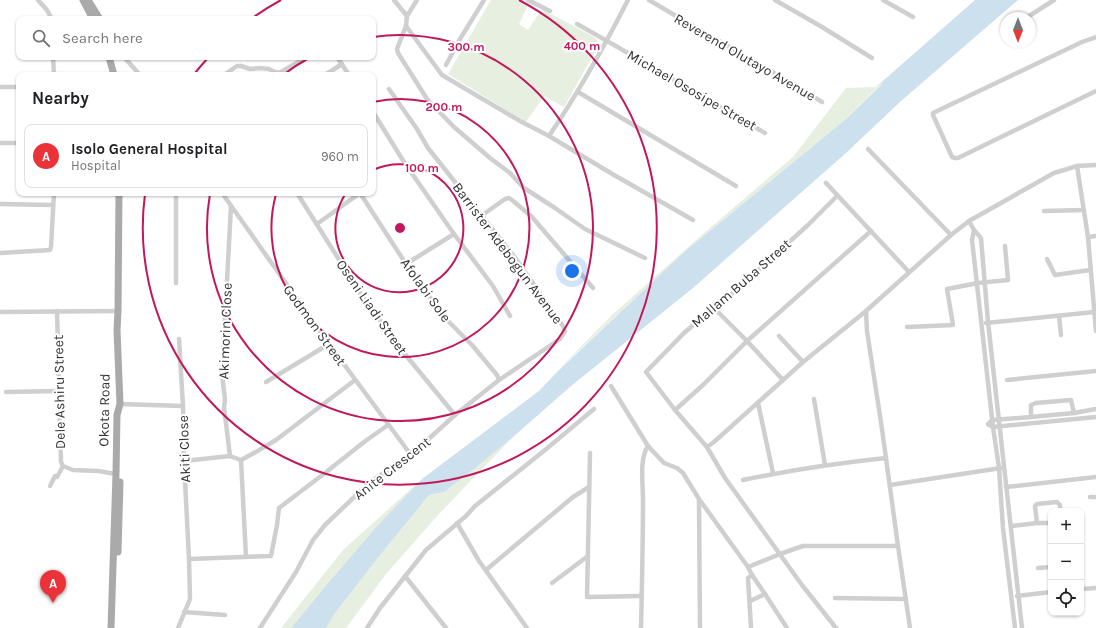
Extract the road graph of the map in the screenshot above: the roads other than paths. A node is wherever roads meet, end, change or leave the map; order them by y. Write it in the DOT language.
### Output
graph roads {
  1 [pos="38,0"];
  2 [pos="82,0"];
  3 [pos="88,0"];
  4 [pos="394,0"];
  5 [pos="417,0"];
  6 [pos="484,0"];
  7 [pos="528,0"];
  8 [pos="628,0"];
  9 [pos="649,0"];
  10 [pos="775,0"];
  11 [pos="883,0"];
  12 [pos="1054,0"];
  13 [pos="550,11"];
  14 [pos="1035,12"];
  15 [pos="50,16"];
  16 [pos="91,16"];
  17 [pos="98,16"];
  18 [pos="407,16"];
  19 [pos="913,17"];
  20 [pos="577,24"];
  21 [pos="406,26"];
  22 [pos="1096,37"];
  23 [pos="607,42"];
  24 [pos="872,58"];
  25 [pos="53,60"];
  26 [pos="110,60"];
  27 [pos="113,60"];
  28 [pos="127,60"];
  29 [pos="302,60"];
  30 [pos="339,60"];
  31 [pos="342,64"];
  32 [pos="446,65"];
  33 [pos="54,72"];
  34 [pos="114,72"];
  35 [pos="115,72"];
  36 [pos="137,72"];
  37 [pos="228,72"];
  38 [pos="275,72"];
  39 [pos="281,72"];
  40 [pos="329,72"];
  41 [pos="347,72"];
  42 [pos="0,87"];
  43 [pos="16,87"];
  44 [pos="389,89"];
  45 [pos="1096,91"];
  46 [pos="578,92"];
  47 [pos="822,102"];
  48 [pos="376,117"];
  49 [pos="765,133"];
  50 [pos="549,136"];
  51 [pos="16,142"];
  52 [pos="0,143"];
  53 [pos="868,149"];
  54 [pos="1096,165"];
  55 [pos="1077,166"];
  56 [pos="826,183"];
  57 [pos="736,186"];
  58 [pos="54,196"];
  59 [pos="119,196"];
  60 [pos="176,196"];
  61 [pos="224,196"];
  62 [pos="299,196"];
  63 [pos="356,196"];
  64 [pos="362,196"];
  65 [pos="837,196"];
  66 [pos="0,204"];
  67 [pos="53,204"];
  68 [pos="231,206"];
  69 [pos="1084,210"];
  70 [pos="1044,211"];
  71 [pos="481,216"];
  72 [pos="693,220"];
  73 [pos="969,220"];
  74 [pos="317,224"];
  75 [pos="974,230"];
  76 [pos="871,231"];
  77 [pos="454,234"];
  78 [pos="951,235"];
  79 [pos="1096,236"];
  80 [pos="1088,237"];
  81 [pos="1005,246"];
  82 [pos="0,253"];
  83 [pos="645,258"];
  84 [pos="1047,259"];
  85 [pos="406,264"];
  86 [pos="1090,270"];
  87 [pos="909,272"];
  88 [pos="985,282"];
  89 [pos="176,283"];
  90 [pos="978,283"];
  91 [pos="593,288"];
  92 [pos="715,309"];
  93 [pos="57,311"];
  94 [pos="118,311"];
  95 [pos="866,311"];
  96 [pos="0,312"];
  97 [pos="1094,312"];
  98 [pos="510,316"];
  99 [pos="1059,316"];
  100 [pos="988,322"];
  101 [pos="982,323"];
  102 [pos="907,327"];
  103 [pos="1096,331"];
  104 [pos="1062,335"];
  105 [pos="779,336"];
  106 [pos="179,339"];
  107 [pos="747,341"];
  108 [pos="329,344"];
  109 [pos="803,362"];
  110 [pos="1096,371"];
  111 [pos="355,380"];
  112 [pos="499,380"];
  113 [pos="783,380"];
  114 [pos="1007,380"];
  115 [pos="266,382"];
  116 [pos="611,386"];
  117 [pos="59,391"];
  118 [pos="6,392"];
  119 [pos="814,400"];
  120 [pos="758,403"];
  121 [pos="120,404"];
  122 [pos="183,406"];
  123 [pos="594,409"];
  124 [pos="1096,409"];
  125 [pos="675,410"];
  126 [pos="1074,413"];
  127 [pos="455,415"];
  128 [pos="1031,417"];
  129 [pos="1096,417"];
  130 [pos="999,419"];
  131 [pos="992,420"];
  132 [pos="388,425"];
  133 [pos="993,426"];
  134 [pos="1000,426"];
  135 [pos="648,446"];
  136 [pos="707,447"];
  137 [pos="590,453"];
  138 [pos="411,455"];
  139 [pos="230,456"];
  140 [pos="886,458"];
  141 [pos="241,460"];
  142 [pos="184,461"];
  143 [pos="825,465"];
  144 [pos="63,466"];
  145 [pos="1005,467"];
  146 [pos="999,468"];
  147 [pos="774,473"];
  148 [pos="116,474"];
  149 [pos="1096,477"];
  150 [pos="743,480"];
  151 [pos="890,485"];
  152 [pos="50,486"];
  153 [pos="589,487"];
  154 [pos="1006,487"];
  155 [pos="1090,497"];
  156 [pos="1096,497"];
  157 [pos="699,499"];
  158 [pos="1060,508"];
  159 [pos="457,523"];
  160 [pos="1037,523"];
  161 [pos="1048,523"];
  162 [pos="1011,526"];
  163 [pos="898,546"];
  164 [pos="780,554"];
  165 [pos="246,556"];
  166 [pos="588,556"];
  167 [pos="190,559"];
  168 [pos="748,567"];
  169 [pos="1048,567"];
  170 [pos="1038,568"];
  171 [pos="486,570"];
  172 [pos="752,575"];
  173 [pos="405,576"];
  174 [pos="552,583"];
  175 [pos="1096,588"];
  176 [pos="1084,589"];
  177 [pos="1048,592"];
  178 [pos="765,594"];
  179 [pos="642,596"];
  180 [pos="1018,596"];
  181 [pos="1012,597"];
  182 [pos="835,598"];
  183 [pos="906,599"];
  184 [pos="750,601"];
  185 [pos="184,612"];
  186 [pos="225,615"];
  187 [pos="111,628"];
  188 [pos="116,628"];
  189 [pos="178,628"];
  190 [pos="260,628"];
  191 [pos="367,628"];
  192 [pos="446,628"];
  193 [pos="527,628"];
  194 [pos="641,628"];
  195 [pos="700,628"];
  196 [pos="752,628"];
  197 [pos="787,628"];
  198 [pos="836,628"];
  199 [pos="910,628"];
  200 [pos="1015,628"];
  201 [pos="1022,628"];
  1 -- 15 [label="street"];
  2 -- 16 [label="main road"];
  3 -- 17 [label="main road"];
  4 -- 18 [label="street"];
  5 -- 18 [label="street"];
  6 -- 32 [label="street"];
  7 -- 13 [label="street"];
  8 -- 23 [label="street"];
  9 -- 47 [label="street, Reverend Olutayo Avenue"];
  10 -- 24 [label="street"];
  11 -- 19 [label="street"];
  12 -- 14 [label="street"];
  18 -- 21 [label="street"];
  20 -- 23 [label="street, Michael Ososipe Street"];
  21 -- 50 [label="street"];
  21 -- 83 [label="street"];
  22 -- 45 [label="street"];
  23 -- 46 [label="street"];
  23 -- 49 [label="street, Michael Ososipe Street"];
  25 -- 33 [label="street"];
  26 -- 34 [label="main road"];
  27 -- 35 [label="main road"];
  28 -- 36 [label="street"];
  29 -- 39 [label="street"];
  30 -- 31 [label="street"];
  31 -- 40 [label="street"];
  31 -- 41 [label="street"];
  37 -- 38 [label="street"];
  42 -- 43 [label="street"];
  44 -- 71 [label="street, Barrister Adebogun Avenue"];
  46 -- 50 [label="street"];
  46 -- 57 [label="street"];
  48 -- 77 [label="street"];
  50 -- 72 [label="street"];
  51 -- 52 [label="street"];
  53 -- 78 [label="street"];
  54 -- 55 [label="street"];
  55 -- 69 [label="street"];
  55 -- 73 [label="street"];
  56 -- 65 [label="street"];
  58 -- 67 [label="street"];
  59 -- 94 [label="main road, Okota Road"];
  60 -- 89 [label="street"];
  61 -- 68 [label="street, Godmon Street"];
  62 -- 74 [label="street, Oseni Liadi Street"];
  63 -- 74 [label="street"];
  64 -- 85 [label="street, Afolabi Sole"];
  65 -- 76 [label="street"];
  65 -- 92 [label="street, Mallam Buba Street"];
  66 -- 67 [label="street"];
  67 -- 82 [label="street"];
  68 -- 108 [label="street, Godmon Street"];
  68 -- 139 [label="street, Akimorin Close"];
  69 -- 70 [label="street"];
  69 -- 80 [label="street"];
  71 -- 91 [label="street"];
  71 -- 112 [label="street, Barrister Adebogun Avenue"];
  73 -- 75 [label="street"];
  73 -- 78 [label="street"];
  74 -- 127 [label="street, Oseni Liadi Street"];
  75 -- 88 [label="street"];
  75 -- 90 [label="street"];
  76 -- 87 [label="street"];
  76 -- 107 [label="street"];
  77 -- 85 [label="street"];
  77 -- 98 [label="street"];
  78 -- 87 [label="street"];
  79 -- 80 [label="street"];
  80 -- 86 [label="street"];
  81 -- 88 [label="street"];
  84 -- 86 [label="street"];
  85 -- 112 [label="street, Afolabi Sole"];
  86 -- 97 [label="street"];
  87 -- 95 [label="street"];
  88 -- 90 [label="street"];
  88 -- 100 [label="street"];
  90 -- 101 [label="street"];
  90 -- 102 [label="street"];
  92 -- 107 [label="street"];
  92 -- 125 [label="street, Mallam Buba Street"];
  93 -- 94 [label="street"];
  93 -- 96 [label="street"];
  93 -- 117 [label="street, Dele Ashiru Street"];
  94 -- 121 [label="main road, Okota Road"];
  95 -- 109 [label="street"];
  95 -- 140 [label="street"];
  97 -- 99 [label="street"];
  97 -- 103 [label="street"];
  99 -- 100 [label="street"];
  99 -- 104 [label="street"];
  100 -- 101 [label="street"];
  100 -- 130 [label="street"];
  101 -- 131 [label="street"];
  105 -- 109 [label="street"];
  106 -- 122 [label="street, Akiti Close"];
  107 -- 113 [label="street"];
  107 -- 125 [label="street"];
  108 -- 111 [label="street, Godmon Street"];
  108 -- 115 [label="street"];
  109 -- 113 [label="street"];
  110 -- 114 [label="street"];
  111 -- 132 [label="street, Godmon Street"];
  111 -- 141 [label="street"];
  112 -- 127 [label="street, Anite Crescent"];
  113 -- 120 [label="street"];
  116 -- 135 [label="street"];
  117 -- 118 [label="street"];
  117 -- 144 [label="street, Dele Ashiru Street"];
  119 -- 143 [label="street"];
  120 -- 136 [label="street"];
  120 -- 147 [label="street"];
  121 -- 122 [label="street"];
  121 -- 148 [label="main road, Okota Road"];
  121 -- 188 [label="main road"];
  122 -- 142 [label="street, Akiti Close"];
  123 -- 159 [label="street"];
  124 -- 126 [label="street"];
  125 -- 136 [label="street"];
  126 -- 128 [label="street"];
  126 -- 128 [label="street"];
  127 -- 138 [label="street, Anite Crescent"];
  128 -- 130 [label="street"];
  129 -- 134 [label="street"];
  130 -- 131 [label="street"];
  130 -- 134 [label="street"];
  131 -- 133 [label="street"];
  132 -- 138 [label="street, Godmon Street"];
  132 -- 165 [label="street"];
  133 -- 134 [label="street"];
  133 -- 146 [label="street"];
  134 -- 145 [label="street"];
  135 -- 157 [label="street"];
  135 -- 179 [label="street"];
  136 -- 164 [label="street"];
  137 -- 153 [label="street"];
  138 -- 190 [label="street, Anite Crescent"];
  139 -- 141 [label="street"];
  139 -- 142 [label="street"];
  140 -- 143 [label="street"];
  140 -- 151 [label="street"];
  141 -- 165 [label="street"];
  142 -- 167 [label="street, Akiti Close"];
  143 -- 147 [label="street"];
  144 -- 148 [label="street, Dele Ashiru Street"];
  144 -- 152 [label="street"];
  145 -- 146 [label="street"];
  145 -- 154 [label="street"];
  146 -- 151 [label="street"];
  146 -- 181 [label="street"];
  147 -- 150 [label="street"];
  148 -- 187 [label="main road, Okota Road"];
  149 -- 154 [label="street"];
  151 -- 163 [label="street"];
  153 -- 166 [label="street"];
  153 -- 171 [label="street"];
  154 -- 162 [label="street"];
  155 -- 156 [label="street"];
  157 -- 168 [label="street"];
  157 -- 195 [label="street"];
  158 -- 160 [label="street"];
  159 -- 171 [label="street"];
  159 -- 173 [label="street"];
  160 -- 161 [label="street"];
  160 -- 162 [label="street"];
  162 -- 180 [label="street"];
  163 -- 164 [label="street"];
  163 -- 183 [label="street"];
  164 -- 168 [label="street"];
  164 -- 198 [label="street"];
  165 -- 167 [label="street"];
  166 -- 174 [label="street"];
  166 -- 179 [label="street"];
  167 -- 185 [label="street, Akiti Close"];
  168 -- 172 [label="street"];
  169 -- 170 [label="street"];
  171 -- 193 [label="street"];
  172 -- 178 [label="street"];
  172 -- 184 [label="street"];
  173 -- 191 [label="street"];
  173 -- 192 [label="street"];
  175 -- 176 [label="street"];
  177 -- 180 [label="street"];
  178 -- 184 [label="street"];
  178 -- 197 [label="street"];
  179 -- 194 [label="street"];
  180 -- 181 [label="street"];
  180 -- 201 [label="street"];
  181 -- 200 [label="street"];
  182 -- 183 [label="street"];
  183 -- 199 [label="street"];
  184 -- 196 [label="street"];
  185 -- 186 [label="street"];
  185 -- 189 [label="street, Akiti Close"];
}
